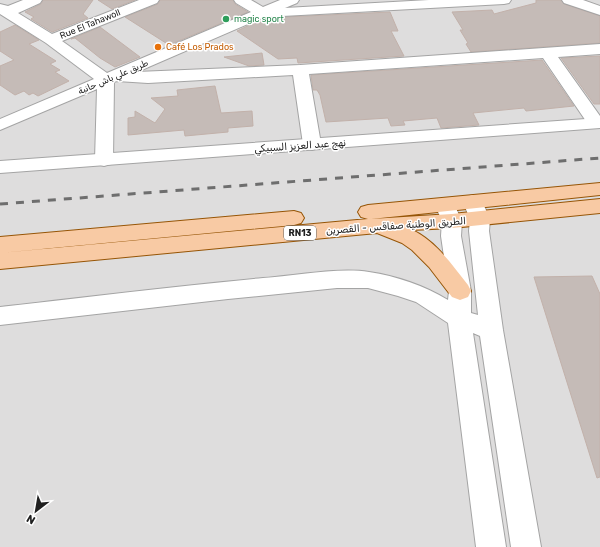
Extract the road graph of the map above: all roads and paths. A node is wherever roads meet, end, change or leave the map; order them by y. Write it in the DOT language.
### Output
graph roads {
  1 [pos="35,0"];
  2 [pos="152,0"];
  3 [pos="241,0"];
  4 [pos="292,0"];
  5 [pos="504,0"];
  6 [pos="569,0"];
  7 [pos="3,10"];
  8 [pos="600,11"];
  9 [pos="262,13"];
  10 [pos="51,40"];
  11 [pos="600,49"];
  12 [pos="547,52"];
  13 [pos="300,70"];
  14 [pos="111,78"];
  15 [pos="598,123"];
  16 [pos="0,125"];
  17 [pos="312,144"];
  18 [pos="104,160"];
  19 [pos="0,167"];
  20 [pos="600,189"];
  21 [pos="600,206"];
  22 [pos="476,210"];
  23 [pos="448,213"];
  24 [pos="368,226"];
  25 [pos="0,245"];
  26 [pos="0,261"];
  27 [pos="460,292"];
  28 [pos="0,316"];
  29 [pos="459,318"];
  30 [pos="491,330"];
  31 [pos="491,547"];
  32 [pos="526,547"];
  1 -- 7 [label="street"];
  2 -- 10 [label="street, Rue El Tahawoll"];
  3 -- 9 [label="street"];
  4 -- 9 [label="street, طريق علي باش حانبة"];
  5 -- 9 [label="street"];
  6 -- 8 [label="street"];
  7 -- 10 [label="street"];
  9 -- 14 [label="street, طريق علي باش حانبة"];
  10 -- 14 [label="street"];
  11 -- 12 [label="street"];
  12 -- 13 [label="street"];
  12 -- 15 [label="street"];
  13 -- 14 [label="street"];
  13 -- 17 [label="street"];
  14 -- 16 [label="street, طريق علي باش حانبة"];
  14 -- 18 [label="street"];
  15 -- 17 [label="street, نهج عبد العزيز السبيكي"];
  17 -- 18 [label="street, نهج عبد العزيز السبيكي"];
  18 -- 19 [label="street, نهج عبد العزيز السبيكي"];
  20 -- 22 [label="main road, الطريق الوطنية صفاقس - القصرين / RN13"];
  21 -- 22 [label="main road, الطريق الوطنية صفاقس - القصرين / RN13"];
  22 -- 23 [label="main road, الطريق الوطنية صفاقس - القصرين / RN13"];
  22 -- 30 [label="street"];
  23 -- 24 [label="main road, الطريق الوطنية صفاقس - القصرين / RN13"];
  23 -- 25 [label="main road, الطريق الوطنية صفاقس - القصرين / RN13"];
  23 -- 27 [label="street"];
  24 -- 26 [label="main road, الطريق الوطنية صفاقس - القصرين / RN13"];
  24 -- 27 [label="main road"];
  27 -- 29 [label="street"];
  28 -- 29 [label="street"];
  29 -- 30 [label="street"];
  29 -- 31 [label="street"];
  30 -- 32 [label="street"];
}
